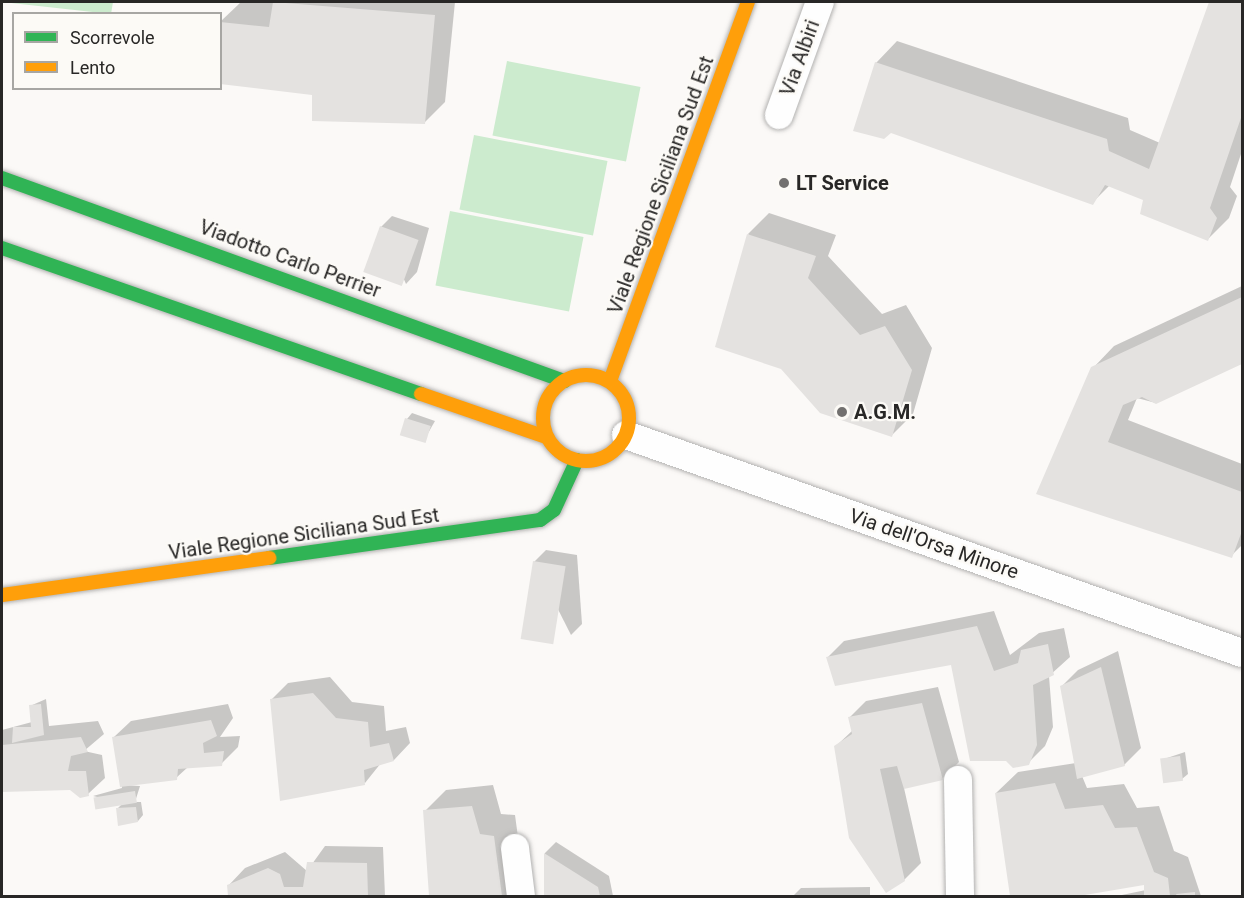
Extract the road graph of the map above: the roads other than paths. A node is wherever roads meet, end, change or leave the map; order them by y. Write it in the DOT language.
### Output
graph roads {
  1 [pos="748,2"];
  2 [pos="820,2"];
  3 [pos="779,115"];
  4 [pos="2,178"];
  5 [pos="2,248"];
  6 [pos="564,381"];
  7 [pos="610,381"];
  8 [pos="626,435"];
  9 [pos="546,437"];
  10 [pos="577,460"];
  11 [pos="2,595"];
  12 [pos="1242,653"];
  13 [pos="958,780"];
  14 [pos="515,848"];
  15 [pos="521,897"];
  16 [pos="960,897"];
  1 -- 7 [label="street, Viale Regione Siciliana Sud Est"];
  2 -- 3 [label="street, Via Albiri"];
  4 -- 6 [label="street, Viadotto Carlo Perrier"];
  5 -- 9 [label="street"];
  6 -- 7 [label="street"];
  6 -- 9 [label="street"];
  7 -- 8 [label="street"];
  8 -- 10 [label="street"];
  8 -- 12 [label="street, Via dell'Orsa Minore"];
  9 -- 10 [label="street"];
  10 -- 11 [label="street, Viale Regione Siciliana Sud Est"];
  13 -- 16 [label="street"];
  14 -- 15 [label="street"];
}
